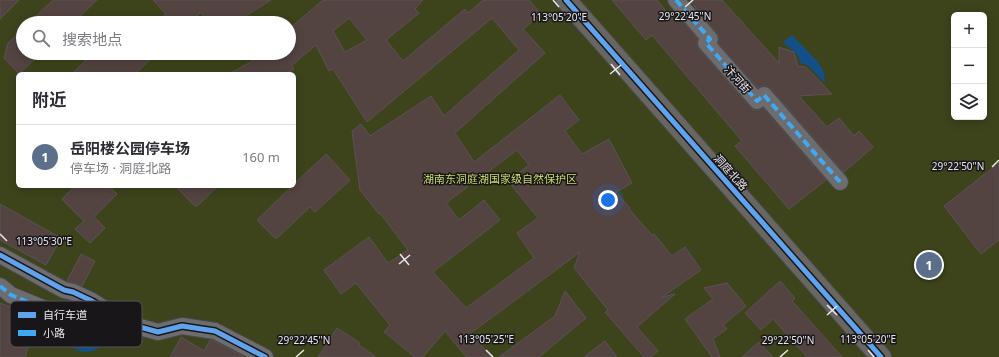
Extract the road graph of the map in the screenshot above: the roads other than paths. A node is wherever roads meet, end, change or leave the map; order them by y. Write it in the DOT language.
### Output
graph roads {
  1 [pos="566,0"];
  2 [pos="580,0"];
  3 [pos="676,0"];
  4 [pos="840,182"];
  5 [pos="0,255"];
  6 [pos="0,286"];
  7 [pos="26,301"];
  8 [pos="92,301"];
  9 [pos="142,328"];
  10 [pos="265,357"];
  11 [pos="881,357"];
  12 [pos="892,357"];
  1 -- 11 [label="main road, 洞庭北路"];
  2 -- 12 [label="main road, 洞庭北路"];
  3 -- 4 [label="street, 汴河街"];
  5 -- 8 [label="street"];
  6 -- 7 [label="street"];
  9 -- 10 [label="street"];
}
